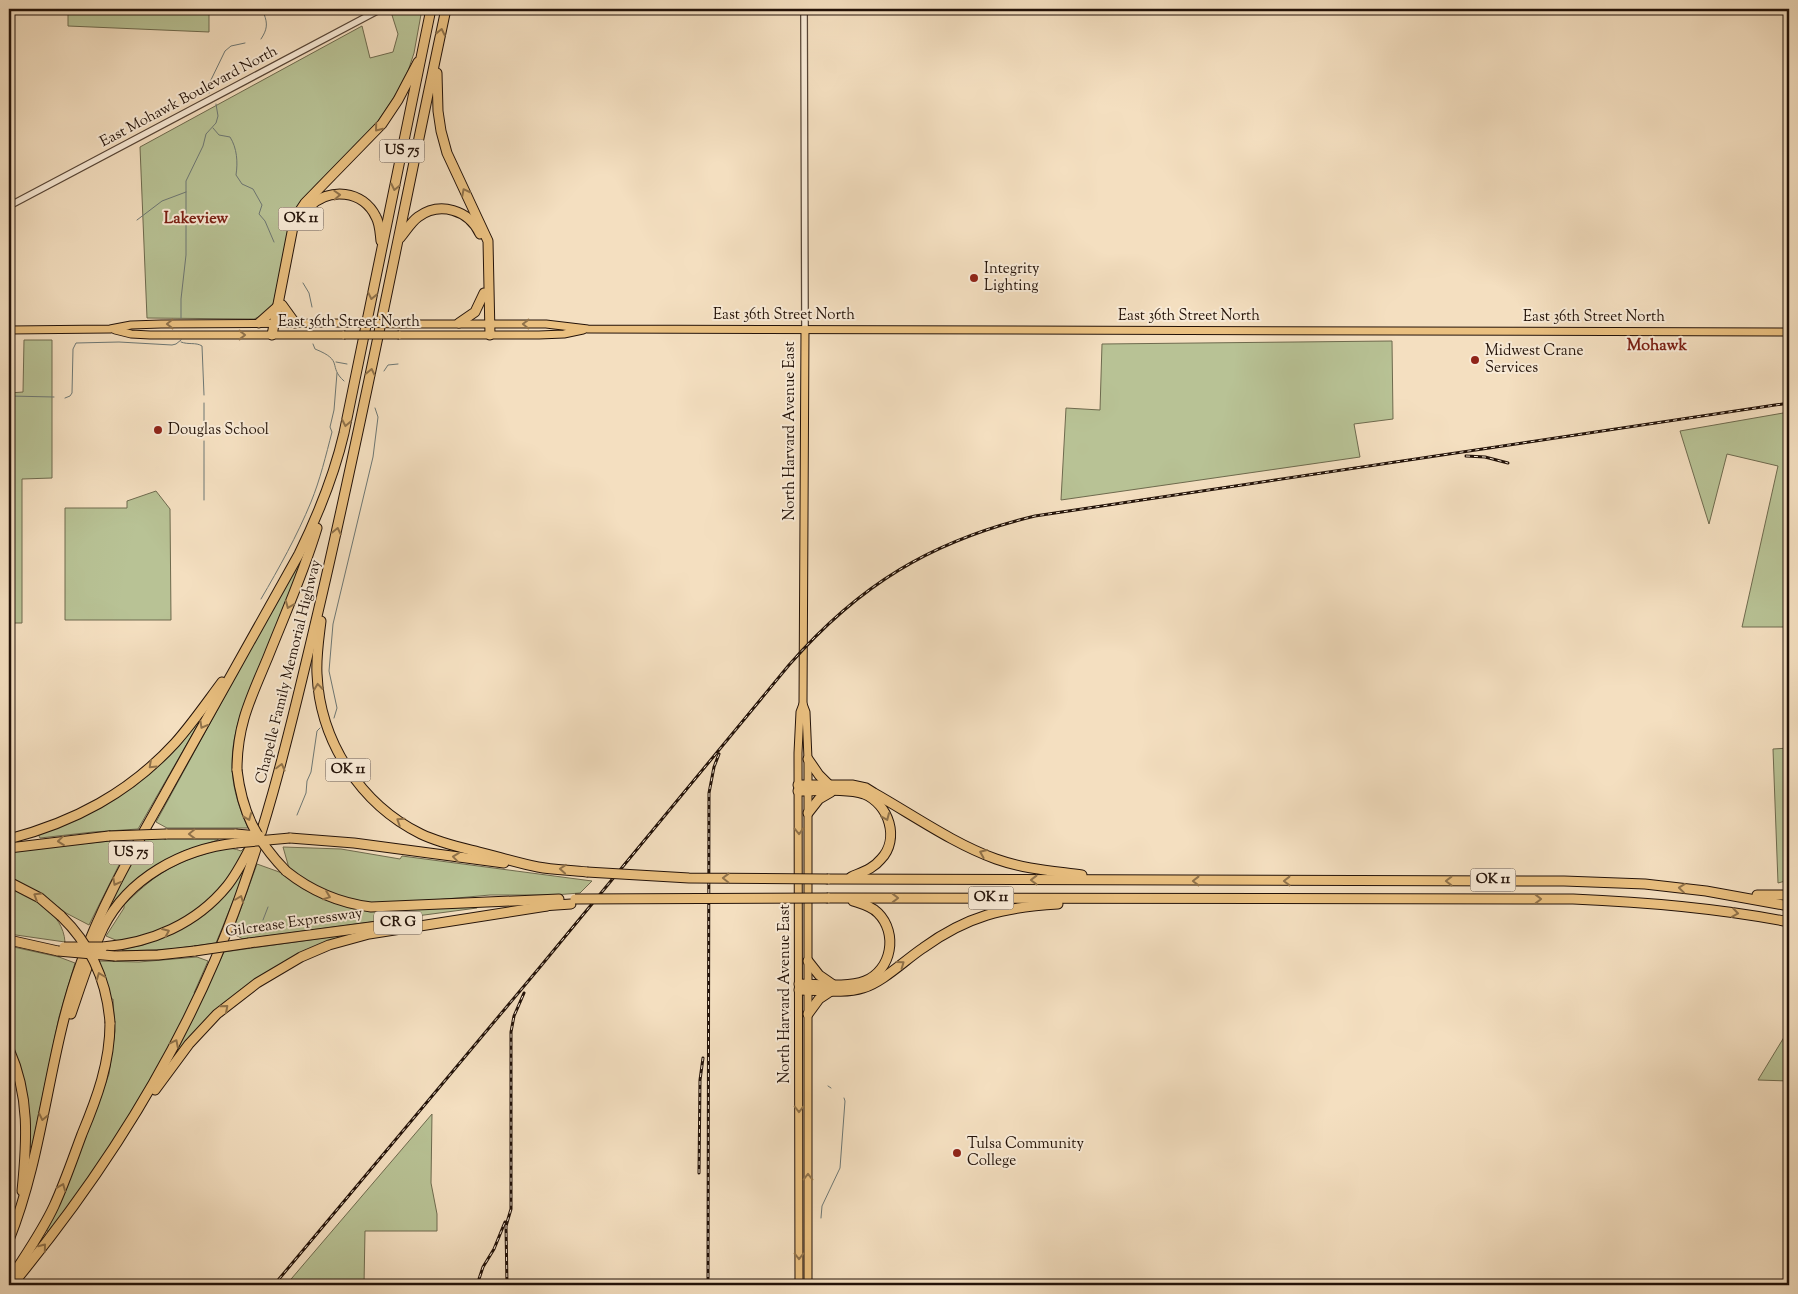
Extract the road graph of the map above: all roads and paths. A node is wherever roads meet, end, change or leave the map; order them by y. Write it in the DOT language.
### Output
graph roads {
  1 [pos="381,9"];
  2 [pos="431,9"];
  3 [pos="446,9"];
  4 [pos="804,9"];
  5 [pos="422,53"];
  6 [pos="436,55"];
  7 [pos="9,206"];
  8 [pos="399,240"];
  9 [pos="382,248"];
  10 [pos="484,293"];
  11 [pos="280,306"];
  12 [pos="487,323"];
  13 [pos="259,324"];
  14 [pos="276,324"];
  15 [pos="295,324"];
  16 [pos="458,324"];
  17 [pos="110,329"];
  18 [pos="588,329"];
  19 [pos="805,329"];
  20 [pos="9,330"];
  21 [pos="1789,332"];
  22 [pos="487,335"];
  23 [pos="274,336"];
  24 [pos="334,472"];
  25 [pos="326,578"];
  26 [pos="244,652"];
  27 [pos="803,704"];
  28 [pos="808,759"];
  29 [pos="803,788"];
  30 [pos="830,788"];
  31 [pos="808,813"];
  32 [pos="268,814"];
  33 [pos="290,838"];
  34 [pos="9,840"];
  35 [pos="9,848"];
  36 [pos="539,867"];
  37 [pos="846,879"];
  38 [pos="1117,880"];
  39 [pos="9,882"];
  40 [pos="1730,894"];
  41 [pos="1789,894"];
  42 [pos="846,898"];
  43 [pos="1135,898"];
  44 [pos="644,900"];
  45 [pos="573,901"];
  46 [pos="547,906"];
  47 [pos="1789,906"];
  48 [pos="1789,922"];
  49 [pos="9,940"];
  50 [pos="58,949"];
  51 [pos="808,961"];
  52 [pos="803,987"];
  53 [pos="832,987"];
  54 [pos="808,1014"];
  55 [pos="9,1049"];
  56 [pos="53,1069"];
  57 [pos="106,1160"];
  58 [pos="20,1210"];
  59 [pos="799,1226"];
  60 [pos="808,1226"];
  61 [pos="9,1240"];
  62 [pos="9,1281"];
  63 [pos="12,1285"];
  64 [pos="799,1285"];
  65 [pos="808,1285"];
  1 -- 7 [label="street, East Mohawk Boulevard North"];
  2 -- 5 [label="highway, Chapelle Family Memorial Highway / US 75"];
  6 -- 3 [label="highway, Chapelle Family Memorial Highway / US 75, one-way"];
  4 -- 19 [label="street, North Harvard Avenue East"];
  5 -- 9 [label="highway, Chapelle Family Memorial Highway / US 75, one-way"];
  5 -- 11 [label="highway, one-way"];
  6 -- 8 [label="highway, Chapelle Family Memorial Highway / US 75"];
  12 -- 6 [label="highway, one-way"];
  8 -- 10 [label="highway, OK 11"];
  25 -- 8 [label="highway, Chapelle Family Memorial Highway / OK 11, one-way"];
  11 -- 9 [label="highway, OK 11, one-way"];
  9 -- 24 [label="highway, Chapelle Family Memorial Highway / OK 11, one-way"];
  10 -- 12 [label="highway"];
  10 -- 16 [label="highway, OK 11"];
  11 -- 13 [label="highway"];
  11 -- 14 [label="highway, OK 11"];
  11 -- 15 [label="highway"];
  12 -- 16 [label="main road, East 36th Street North"];
  18 -- 12 [label="main road, East 36th Street North, one-way"];
  12 -- 22 [label="highway"];
  13 -- 14 [label="main road, East 36th Street North"];
  13 -- 17 [label="main road, East 36th Street North, one-way"];
  14 -- 15 [label="main road, East 36th Street North"];
  14 -- 23 [label="highway, OK 11"];
  15 -- 16 [label="main road, East 36th Street North, bridge"];
  17 -- 20 [label="main road, East 36th Street North"];
  17 -- 23 [label="main road, East 36th Street North, one-way"];
  18 -- 19 [label="main road, East 36th Street North"];
  18 -- 22 [label="main road, East 36th Street North"];
  19 -- 21 [label="main road, East 36th Street North"];
  19 -- 27 [label="main road, North Harvard Avenue East"];
  22 -- 23 [label="main road, East 36th Street North, bridge"];
  24 -- 26 [label="highway, Chapelle Family Memorial Highway / US 75"];
  24 -- 45 [label="highway, OK 11, one-way, bridge"];
  32 -- 25 [label="highway, Chapelle Family Memorial Highway, one-way"];
  36 -- 25 [label="highway, OK 11, one-way"];
  26 -- 34 [label="highway, one-way"];
  26 -- 56 [label="highway, Chapelle Family Memorial Highway / US 75, one-way"];
  27 -- 28 [label="main road, North Harvard Avenue East"];
  27 -- 29 [label="main road, North Harvard Avenue East"];
  28 -- 29 [label="main road, North Harvard Avenue East"];
  28 -- 30 [label="highway"];
  29 -- 30 [label="highway"];
  29 -- 31 [label="main road, North Harvard Avenue East"];
  29 -- 52 [label="main road, North Harvard Avenue East, one-way"];
  30 -- 31 [label="highway"];
  30 -- 37 [label="highway, one-way"];
  38 -- 30 [label="highway, one-way"];
  31 -- 51 [label="main road, North Harvard Avenue East"];
  50 -- 32 [label="highway, one-way, bridge"];
  57 -- 32 [label="highway, Chapelle Family Memorial Highway, one-way"];
  33 -- 35 [label="highway, one-way, bridge"];
  36 -- 33 [label="highway, one-way"];
  33 -- 56 [label="highway, bridge"];
  37 -- 36 [label="highway, OK 11, one-way, bridge"];
  38 -- 37 [label="highway, OK 11, one-way"];
  40 -- 38 [label="highway, OK 11, one-way"];
  62 -- 39 [label="highway, one-way, bridge"];
  40 -- 41 [label="highway"];
  40 -- 47 [label="highway, OK 11"];
  42 -- 43 [label="highway, OK 11, one-way"];
  42 -- 44 [label="highway, OK 11, bridge"];
  42 -- 53 [label="highway"];
  43 -- 48 [label="highway, OK 11, one-way"];
  53 -- 43 [label="highway, one-way"];
  44 -- 45 [label="highway, Gilcrease Expressway / CR G, bridge"];
  45 -- 46 [label="highway, Gilcrease Expressway / CR G"];
  46 -- 50 [label="highway, Gilcrease Expressway / CR G, bridge"];
  57 -- 46 [label="highway, one-way"];
  49 -- 50 [label="highway"];
  51 -- 52 [label="main road, North Harvard Avenue East"];
  51 -- 53 [label="highway"];
  52 -- 53 [label="highway"];
  52 -- 54 [label="main road, North Harvard Avenue East"];
  52 -- 59 [label="main road, North Harvard Avenue East, one-way"];
  53 -- 54 [label="highway"];
  60 -- 54 [label="main road, North Harvard Avenue East, one-way"];
  55 -- 58 [label="highway"];
  56 -- 58 [label="highway, Chapelle Family Memorial Highway / US 75, one-way"];
  63 -- 57 [label="highway, Chapelle Family Memorial Highway, one-way"];
  58 -- 61 [label="highway, Chapelle Family Memorial Highway / US 75"];
  59 -- 60 [label="main road"];
  59 -- 64 [label="main road, North Harvard Avenue East, one-way"];
  60 -- 65 [label="main road, North Harvard Avenue East"];
}
